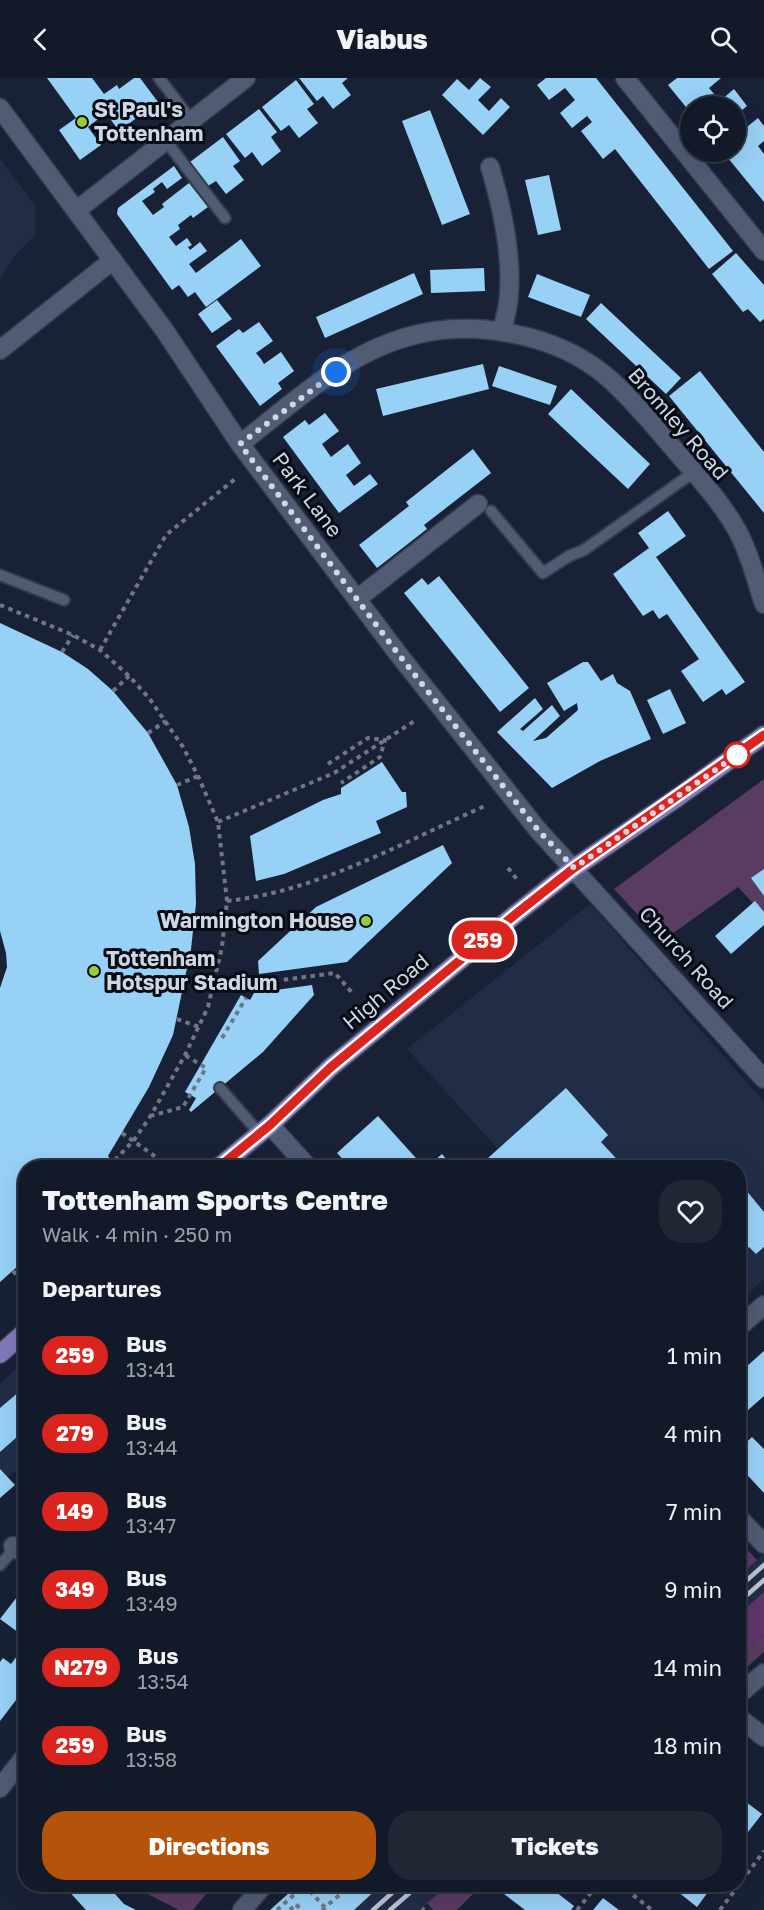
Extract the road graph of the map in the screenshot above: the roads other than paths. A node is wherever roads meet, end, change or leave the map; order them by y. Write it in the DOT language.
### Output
graph roads {
  1 [pos="159,78"];
  2 [pos="246,78"];
  3 [pos="625,78"];
  4 [pos="0,108"];
  5 [pos="192,121"];
  6 [pos="166,141"];
  7 [pos="489,167"];
  8 [pos="77,210"];
  9 [pos="225,218"];
  10 [pos="764,251"];
  11 [pos="113,260"];
  12 [pos="502,330"];
  13 [pos="0,350"];
  14 [pos="240,444"];
  15 [pos="694,472"];
  16 [pos="484,507"];
  17 [pos="0,575"];
  18 [pos="357,599"];
  19 [pos="64,600"];
  20 [pos="764,604"];
  21 [pos="764,735"];
  22 [pos="574,868"];
  23 [pos="764,1079"];
  24 [pos="220,1088"];
  25 [pos="265,1129"];
  26 [pos="227,1160"];
  27 [pos="300,1160"];
  28 [pos="764,1305"];
  29 [pos="746,1321"];
  30 [pos="18,1338"];
  31 [pos="0,1354"];
  32 [pos="746,1525"];
  33 [pos="764,1544"];
  34 [pos="18,1550"];
  35 [pos="0,1565"];
  36 [pos="764,1673"];
  37 [pos="746,1688"];
  38 [pos="746,1723"];
  39 [pos="764,1737"];
  40 [pos="18,1765"];
  41 [pos="0,1788"];
  42 [pos="257,1892"];
  43 [pos="242,1910"];
  1 -- 5 [label="lane"];
  2 -- 5 [label="street"];
  3 -- 10 [label="street"];
  4 -- 8 [label="street, Park Lane"];
  5 -- 6 [label="street"];
  6 -- 8 [label="street"];
  6 -- 9 [label="lane"];
  7 -- 12 [label="street"];
  8 -- 11 [label="street, Park Lane"];
  11 -- 13 [label="street"];
  11 -- 14 [label="street, Park Lane"];
  12 -- 14 [label="street, Bromley Road"];
  12 -- 15 [label="street, Bromley Road"];
  14 -- 18 [label="street, Park Lane"];
  15 -- 16 [label="lane"];
  15 -- 20 [label="street, Bromley Road"];
  16 -- 18 [label="street"];
  17 -- 19 [label="lane"];
  18 -- 22 [label="street, Park Lane"];
  21 -- 22 [label="main road, High Road"];
  22 -- 23 [label="street, Church Road"];
  22 -- 25 [label="main road, High Road"];
  24 -- 25 [label="lane"];
  25 -- 26 [label="main road, High Road"];
  25 -- 27 [label="street"];
  28 -- 29 [label="street"];
  30 -- 31 [label="main road"];
  32 -- 33 [label="street"];
  34 -- 35 [label="lane"];
  36 -- 37 [label="street"];
  38 -- 39 [label="street"];
  40 -- 41 [label="street"];
  42 -- 43 [label="street"];
}
